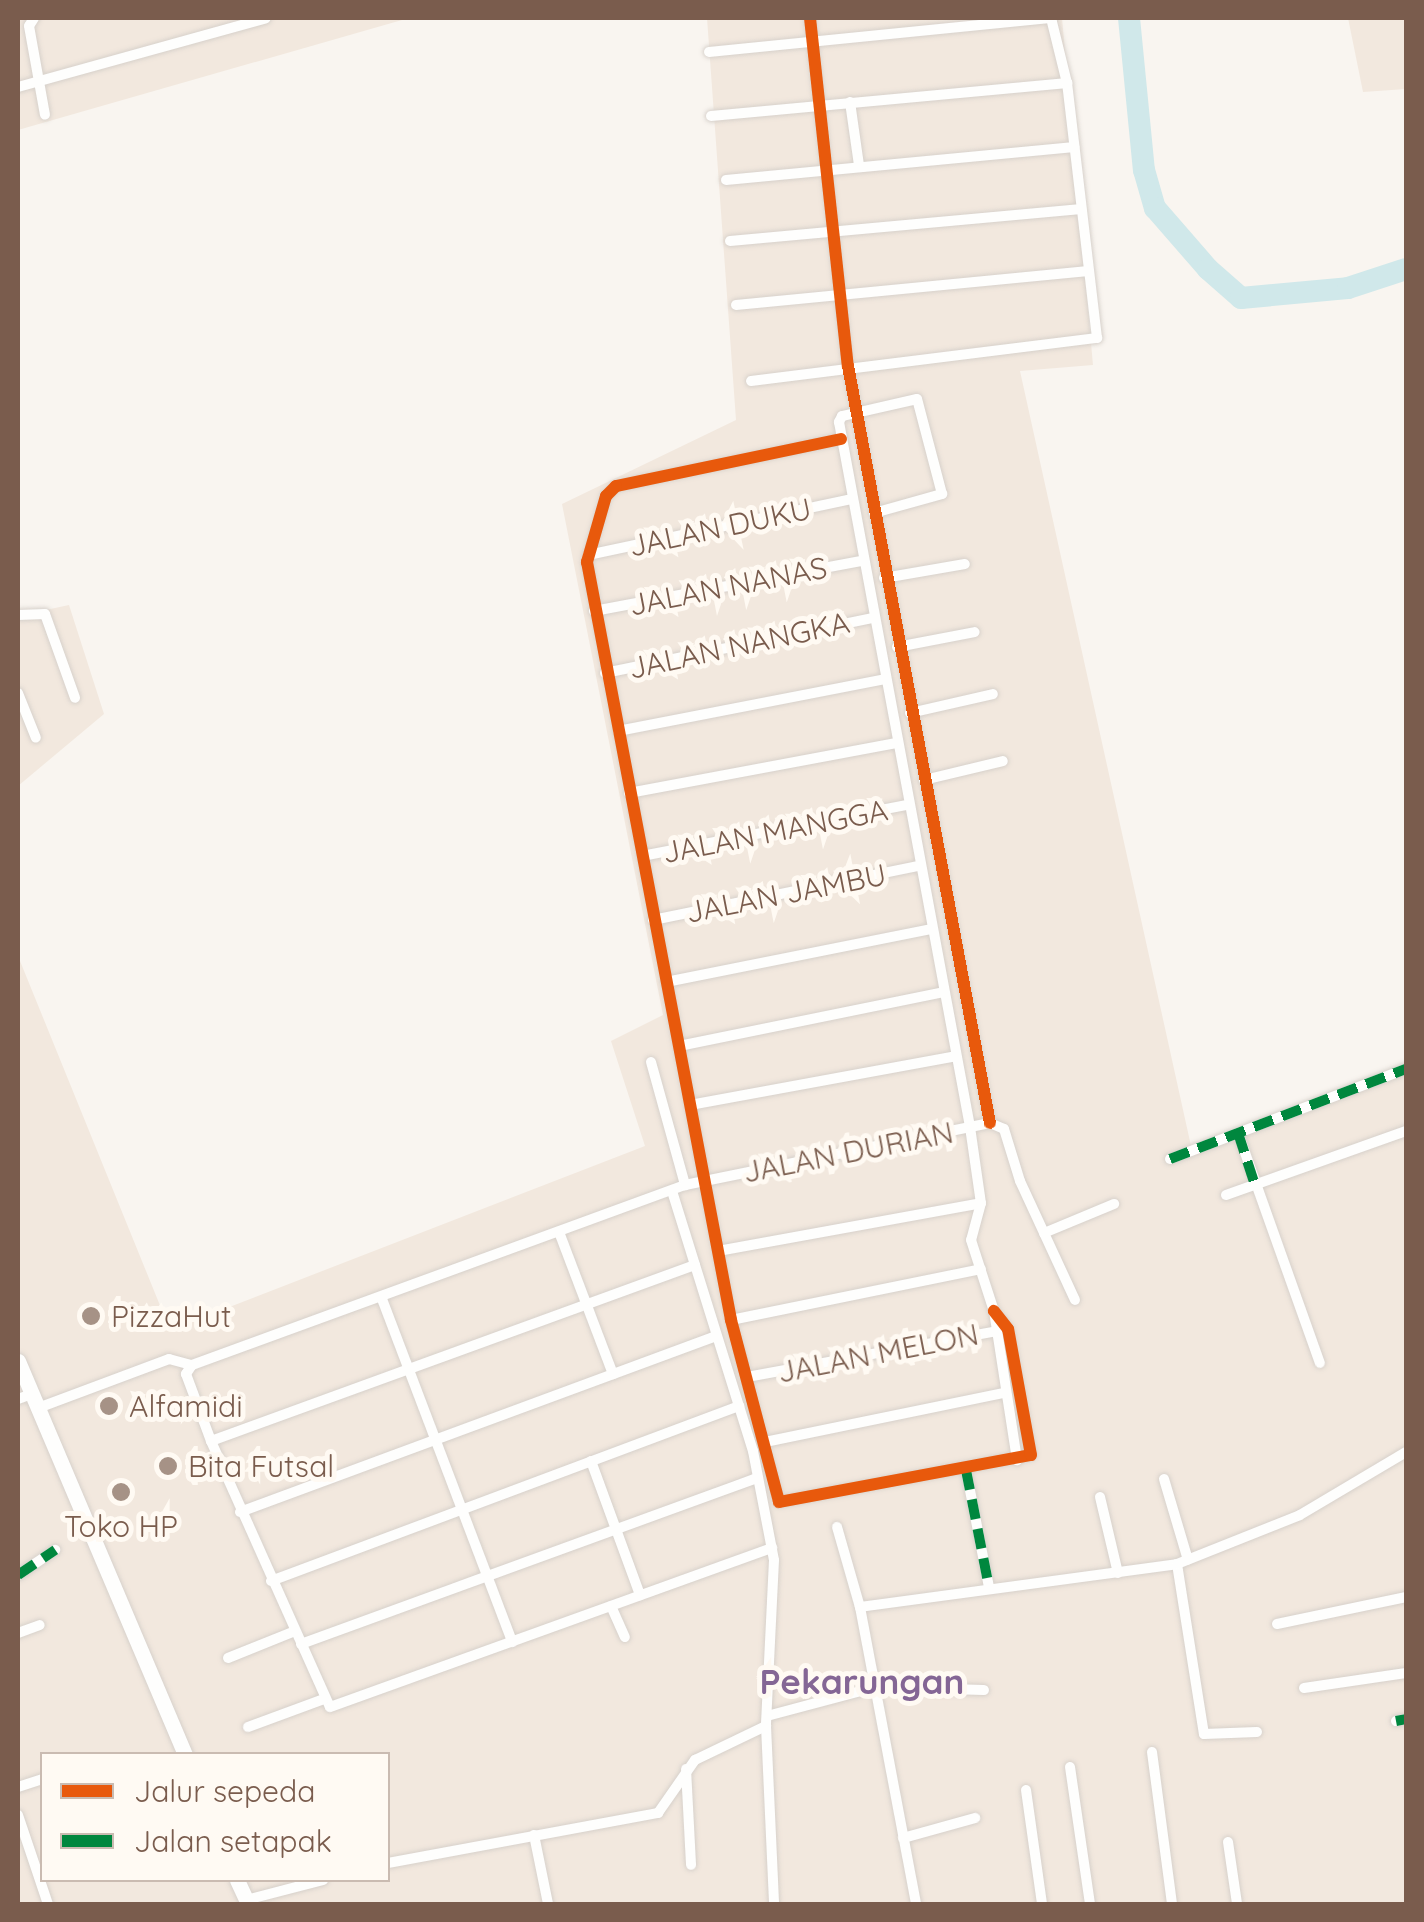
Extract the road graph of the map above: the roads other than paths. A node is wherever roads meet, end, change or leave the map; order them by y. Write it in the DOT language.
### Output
graph roads {
  1 [pos="266,18"];
  2 [pos="810,18"];
  3 [pos="1051,18"];
  4 [pos="988,20"];
  5 [pos="27,24"];
  6 [pos="813,44"];
  7 [pos="709,52"];
  8 [pos="40,80"];
  9 [pos="1067,83"];
  10 [pos="18,86"];
  11 [pos="850,102"];
  12 [pos="819,104"];
  13 [pos="45,115"];
  14 [pos="711,116"];
  15 [pos="1074,147"];
  16 [pos="859,165"];
  17 [pos="827,168"];
  18 [pos="726,180"];
  19 [pos="1079,209"];
  20 [pos="832,232"];
  21 [pos="730,241"];
  22 [pos="1088,272"];
  23 [pos="838,295"];
  24 [pos="736,306"];
  25 [pos="848,366"];
  26 [pos="750,381"];
  27 [pos="860,410"];
  28 [pos="841,439"];
  29 [pos="852,498"];
  30 [pos="874,514"];
  31 [pos="588,555"];
  32 [pos="862,561"];
  33 [pos="965,564"];
  34 [pos="884,578"];
  35 [pos="594,611"];
  36 [pos="18,615"];
  37 [pos="874,618"];
  38 [pos="975,632"];
  39 [pos="897,647"];
  40 [pos="605,673"];
  41 [pos="885,679"];
  42 [pos="18,693"];
  43 [pos="993,694"];
  44 [pos="75,698"];
  45 [pos="910,713"];
  46 [pos="618,731"];
  47 [pos="36,738"];
  48 [pos="896,743"];
  49 [pos="1003,761"];
  50 [pos="924,780"];
  51 [pos="629,793"];
  52 [pos="908,805"];
  53 [pos="642,856"];
  54 [pos="919,866"];
  55 [pos="654,920"];
  56 [pos="931,930"];
  57 [pos="666,982"];
  58 [pos="944,992"];
  59 [pos="679,1046"];
  60 [pos="956,1056"];
  61 [pos="651,1062"];
  62 [pos="1406,1069"];
  63 [pos="690,1104"];
  64 [pos="990,1122"];
  65 [pos="970,1127"];
  66 [pos="1406,1132"];
  67 [pos="1238,1133"];
  68 [pos="1170,1159"];
  69 [pos="705,1180"];
  70 [pos="685,1185"];
  71 [pos="1256,1188"];
  72 [pos="672,1191"];
  73 [pos="1226,1195"];
  74 [pos="981,1204"];
  75 [pos="1114,1204"];
  76 [pos="559,1232"];
  77 [pos="1044,1233"];
  78 [pos="718,1250"];
  79 [pos="695,1264"];
  80 [pos="981,1269"];
  81 [pos="382,1299"];
  82 [pos="1076,1300"];
  83 [pos="588,1304"];
  84 [pos="994,1311"];
  85 [pos="731,1320"];
  86 [pos="1008,1330"];
  87 [pos="994,1332"];
  88 [pos="716,1336"];
  89 [pos="18,1362"];
  90 [pos="192,1364"];
  91 [pos="1320,1364"];
  92 [pos="410,1371"];
  93 [pos="613,1374"];
  94 [pos="747,1378"];
  95 [pos="1004,1393"];
  96 [pos="29,1401"];
  97 [pos="739,1406"];
  98 [pos="437,1440"];
  99 [pos="211,1441"];
  100 [pos="766,1442"];
  101 [pos="1406,1452"];
  102 [pos="1016,1460"];
  103 [pos="591,1461"];
  104 [pos="966,1470"];
  105 [pos="758,1478"];
  106 [pos="1164,1480"];
  107 [pos="1100,1497"];
  108 [pos="462,1510"];
  109 [pos="240,1512"];
  110 [pos="837,1527"];
  111 [pos="616,1530"];
  112 [pos="772,1548"];
  113 [pos="55,1550"];
  114 [pos="1182,1562"];
  115 [pos="1118,1572"];
  116 [pos="485,1575"];
  117 [pos="18,1576"];
  118 [pos="271,1580"];
  119 [pos="989,1587"];
  120 [pos="640,1595"];
  121 [pos="1406,1597"];
  122 [pos="611,1606"];
  123 [pos="860,1607"];
  124 [pos="1277,1624"];
  125 [pos="40,1625"];
  126 [pos="295,1631"];
  127 [pos="18,1633"];
  128 [pos="625,1637"];
  129 [pos="512,1642"];
  130 [pos="301,1644"];
  131 [pos="228,1658"];
  132 [pos="1406,1662"];
  133 [pos="1388,1673"];
  134 [pos="1406,1673"];
  135 [pos="876,1687"];
  136 [pos="1304,1688"];
  137 [pos="984,1690"];
  138 [pos="324,1699"];
  139 [pos="767,1721"];
  140 [pos="248,1727"];
  141 [pos="1257,1732"];
  142 [pos="185,1752"];
  143 [pos="1152,1752"];
  144 [pos="1070,1766"];
  145 [pos="686,1769"];
  146 [pos="1026,1790"];
  147 [pos="18,1815"];
  148 [pos="974,1818"];
  149 [pos="534,1835"];
  150 [pos="903,1838"];
  151 [pos="1228,1842"];
  152 [pos="390,1863"];
  153 [pos="691,1864"];
  154 [pos="39,1869"];
  155 [pos="316,1882"];
  156 [pos="247,1902"];
  157 [pos="548,1904"];
  158 [pos="774,1904"];
  159 [pos="916,1904"];
  160 [pos="1042,1904"];
  161 [pos="1090,1904"];
  162 [pos="1172,1904"];
  163 [pos="1237,1904"];
  1 -- 8 [label="street"];
  2 -- 6 [label="street"];
  3 -- 4 [label="street"];
  3 -- 9 [label="street"];
  4 -- 6 [label="street"];
  5 -- 8 [label="street"];
  6 -- 7 [label="street"];
  6 -- 12 [label="street"];
  8 -- 10 [label="street"];
  8 -- 13 [label="street"];
  9 -- 11 [label="street"];
  9 -- 15 [label="street"];
  11 -- 12 [label="street"];
  11 -- 16 [label="street"];
  12 -- 14 [label="street"];
  12 -- 17 [label="street"];
  15 -- 16 [label="street"];
  15 -- 19 [label="street"];
  16 -- 17 [label="street"];
  17 -- 18 [label="street"];
  17 -- 20 [label="street"];
  19 -- 20 [label="street"];
  19 -- 22 [label="street"];
  20 -- 21 [label="street"];
  20 -- 23 [label="street"];
  22 -- 23 [label="street"];
  22 -- 25 [label="street"];
  23 -- 24 [label="street"];
  23 -- 25 [label="street"];
  25 -- 26 [label="street"];
  25 -- 27 [label="street"];
  27 -- 28 [label="street"];
  27 -- 30 [label="street"];
  27 -- 30 [label="street"];
  28 -- 29 [label="street"];
  28 -- 31 [label="street"];
  29 -- 31 [label="street, JALAN DUKU"];
  29 -- 32 [label="street"];
  30 -- 34 [label="street"];
  31 -- 35 [label="street"];
  32 -- 35 [label="street, JALAN NANAS"];
  32 -- 37 [label="street"];
  33 -- 34 [label="street"];
  34 -- 39 [label="street"];
  35 -- 40 [label="street"];
  36 -- 44 [label="street"];
  37 -- 40 [label="street, JALAN NANGKA"];
  37 -- 41 [label="street"];
  38 -- 39 [label="street"];
  39 -- 45 [label="street"];
  40 -- 46 [label="street"];
  41 -- 46 [label="street"];
  41 -- 48 [label="street"];
  42 -- 47 [label="street"];
  43 -- 45 [label="street"];
  45 -- 50 [label="street"];
  46 -- 51 [label="street"];
  48 -- 51 [label="street"];
  48 -- 52 [label="street"];
  49 -- 50 [label="street"];
  50 -- 64 [label="street"];
  51 -- 53 [label="street"];
  52 -- 53 [label="street, JALAN MANGGA"];
  52 -- 54 [label="street"];
  53 -- 55 [label="street"];
  54 -- 55 [label="street, JALAN JAMBU"];
  54 -- 56 [label="street"];
  55 -- 57 [label="street"];
  56 -- 57 [label="street"];
  56 -- 58 [label="street"];
  57 -- 59 [label="street"];
  58 -- 59 [label="street"];
  58 -- 60 [label="street"];
  59 -- 63 [label="street"];
  60 -- 63 [label="street"];
  60 -- 65 [label="street"];
  61 -- 70 [label="street"];
  62 -- 67 [label="street"];
  63 -- 69 [label="street"];
  64 -- 65 [label="street, JALAN DURIAN"];
  64 -- 77 [label="street"];
  65 -- 69 [label="street, JALAN DURIAN"];
  65 -- 74 [label="street"];
  66 -- 71 [label="street"];
  67 -- 68 [label="street"];
  67 -- 71 [label="street"];
  69 -- 70 [label="street, JALAN DURIAN"];
  69 -- 78 [label="street"];
  70 -- 72 [label="street, JALAN DURIAN"];
  71 -- 73 [label="street"];
  71 -- 91 [label="street"];
  72 -- 76 [label="street, JALAN DURIAN"];
  72 -- 79 [label="street"];
  74 -- 78 [label="street"];
  74 -- 80 [label="street"];
  75 -- 77 [label="street"];
  76 -- 81 [label="street, JALAN DURIAN"];
  76 -- 83 [label="street"];
  77 -- 82 [label="street"];
  78 -- 85 [label="street"];
  79 -- 83 [label="street"];
  79 -- 88 [label="street"];
  80 -- 84 [label="street"];
  80 -- 85 [label="street"];
  81 -- 90 [label="street, JALAN DURIAN"];
  81 -- 92 [label="street"];
  83 -- 92 [label="street"];
  83 -- 93 [label="street"];
  84 -- 86 [label="street"];
  84 -- 87 [label="street"];
  85 -- 94 [label="street"];
  86 -- 87 [label="street, JALAN MELON"];
  86 -- 102 [label="street"];
  87 -- 94 [label="street, JALAN MELON"];
  87 -- 95 [label="street"];
  88 -- 93 [label="street"];
  88 -- 97 [label="street"];
  89 -- 96 [label="main road"];
  90 -- 96 [label="street, JALAN DURIAN"];
  90 -- 99 [label="street"];
  92 -- 98 [label="street"];
  92 -- 99 [label="street"];
  93 -- 98 [label="street"];
  94 -- 100 [label="street"];
  95 -- 100 [label="street"];
  95 -- 102 [label="street"];
  96 -- 142 [label="main road"];
  97 -- 103 [label="street"];
  97 -- 105 [label="street"];
  98 -- 108 [label="street"];
  98 -- 109 [label="street"];
  99 -- 109 [label="street"];
  100 -- 104 [label="street"];
  101 -- 114 [label="street"];
  102 -- 104 [label="street"];
  103 -- 108 [label="street"];
  103 -- 111 [label="street"];
  104 -- 119 [label="street"];
  105 -- 111 [label="street"];
  105 -- 112 [label="street"];
  106 -- 114 [label="street"];
  107 -- 115 [label="street"];
  108 -- 116 [label="street"];
  108 -- 118 [label="street"];
  109 -- 118 [label="street"];
  110 -- 123 [label="street"];
  111 -- 116 [label="street"];
  111 -- 120 [label="street"];
  112 -- 120 [label="street"];
  112 -- 139 [label="street"];
  113 -- 117 [label="street"];
  114 -- 115 [label="street"];
  114 -- 141 [label="street"];
  115 -- 119 [label="street"];
  116 -- 129 [label="street"];
  116 -- 130 [label="street"];
  118 -- 126 [label="street"];
  119 -- 123 [label="street"];
  120 -- 122 [label="street"];
  121 -- 124 [label="street"];
  122 -- 128 [label="street"];
  122 -- 129 [label="street"];
  123 -- 135 [label="street"];
  125 -- 127 [label="street"];
  126 -- 130 [label="street"];
  126 -- 131 [label="street"];
  129 -- 138 [label="street"];
  130 -- 138 [label="street"];
  132 -- 133 [label="street"];
  133 -- 134 [label="street"];
  133 -- 136 [label="street"];
  135 -- 137 [label="street"];
  135 -- 139 [label="street"];
  135 -- 150 [label="street"];
  138 -- 140 [label="street"];
  139 -- 145 [label="street"];
  139 -- 158 [label="street"];
  143 -- 162 [label="street"];
  144 -- 161 [label="street"];
  145 -- 149 [label="street"];
  145 -- 153 [label="street"];
  146 -- 160 [label="street"];
  147 -- 154 [label="street"];
  148 -- 150 [label="street"];
  149 -- 152 [label="street"];
  149 -- 157 [label="street"];
  150 -- 159 [label="street"];
  151 -- 163 [label="street"];
  155 -- 156 [label="street"];
}
